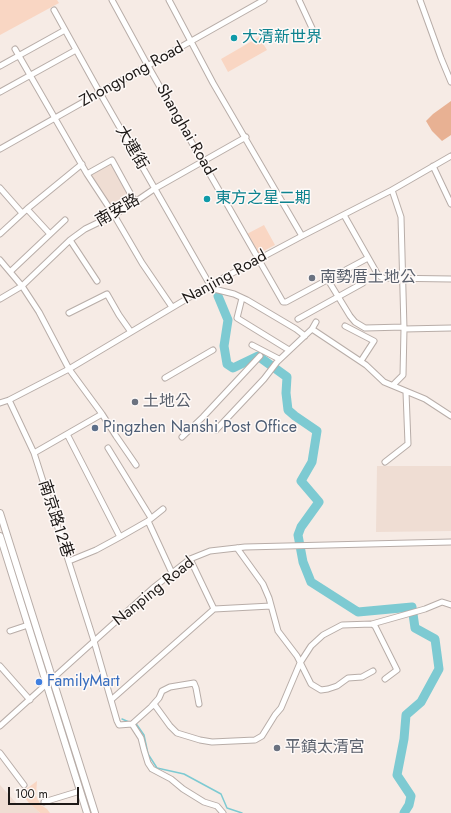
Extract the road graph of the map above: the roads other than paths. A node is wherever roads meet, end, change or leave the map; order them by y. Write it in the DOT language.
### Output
graph roads {
  1 [pos="112,0"];
  2 [pos="170,0"];
  3 [pos="264,0"];
  4 [pos="299,0"];
  5 [pos="420,0"];
  6 [pos="54,10"];
  7 [pos="312,28"];
  8 [pos="65,30"];
  9 [pos="191,42"];
  10 [pos="15,48"];
  11 [pos="76,50"];
  12 [pos="19,55"];
  13 [pos="0,66"];
  14 [pos="148,66"];
  15 [pos="31,75"];
  16 [pos="451,82"];
  17 [pos="0,92"];
  18 [pos="100,93"];
  19 [pos="56,118"];
  20 [pos="246,137"];
  21 [pos="0,149"];
  22 [pos="451,156"];
  23 [pos="203,162"];
  24 [pos="82,164"];
  25 [pos="433,166"];
  26 [pos="87,174"];
  27 [pos="0,188"];
  28 [pos="154,188"];
  29 [pos="392,190"];
  30 [pos="135,202"];
  31 [pos="451,204"];
  32 [pos="27,209"];
  33 [pos="22,213"];
  34 [pos="114,215"];
  35 [pos="344,215"];
  36 [pos="65,220"];
  37 [pos="0,234"];
  38 [pos="50,234"];
  39 [pos="302,236"];
  40 [pos="70,240"];
  41 [pos="368,258"];
  42 [pos="259,259"];
  43 [pos="0,260"];
  44 [pos="11,272"];
  45 [pos="403,278"];
  46 [pos="451,279"];
  47 [pos="328,280"];
  48 [pos="97,281"];
  49 [pos="363,283"];
  50 [pos="210,285"];
  51 [pos="22,286"];
  52 [pos="242,298"];
  53 [pos="339,298"];
  54 [pos="0,299"];
  55 [pos="172,307"];
  56 [pos="70,313"];
  57 [pos="298,320"];
  58 [pos="316,322"];
  59 [pos="345,326"];
  60 [pos="404,328"];
  61 [pos="451,328"];
  62 [pos="312,330"];
  63 [pos="131,332"];
  64 [pos="305,336"];
  65 [pos="252,345"];
  66 [pos="213,350"];
  67 [pos="289,350"];
  68 [pos="260,356"];
  69 [pos="278,361"];
  70 [pos="361,361"];
  71 [pos="68,369"];
  72 [pos="164,378"];
  73 [pos="393,385"];
  74 [pos="406,392"];
  75 [pos="9,400"];
  76 [pos="0,403"];
  77 [pos="102,414"];
  78 [pos="451,416"];
  79 [pos="216,430"];
  80 [pos="67,434"];
  81 [pos="182,437"];
  82 [pos="108,448"];
  83 [pos="34,453"];
  84 [pos="385,462"];
  85 [pos="136,465"];
  86 [pos="163,509"];
  87 [pos="0,513"];
  88 [pos="150,520"];
  89 [pos="0,536"];
  90 [pos="120,537"];
  91 [pos="451,542"];
  92 [pos="10,543"];
  93 [pos="2,546"];
  94 [pos="237,548"];
  95 [pos="190,559"];
  96 [pos="69,561"];
  97 [pos="172,573"];
  98 [pos="451,605"];
  99 [pos="271,606"];
  100 [pos="214,609"];
  101 [pos="372,624"];
  102 [pos="28,625"];
  103 [pos="10,631"];
  104 [pos="94,641"];
  105 [pos="300,663"];
  106 [pos="0,666"];
  107 [pos="373,671"];
  108 [pos="53,679"];
  109 [pos="385,679"];
  110 [pos="46,685"];
  111 [pos="30,700"];
  112 [pos="111,700"];
  113 [pos="154,704"];
  114 [pos="200,704"];
  115 [pos="132,724"];
  116 [pos="0,726"];
  117 [pos="0,753"];
  118 [pos="24,785"];
  119 [pos="80,791"];
  120 [pos="44,802"];
  121 [pos="87,813"];
  122 [pos="95,813"];
  123 [pos="223,813"];
  1 -- 14 [label="street, Shanghai Road"];
  2 -- 9 [label="street"];
  3 -- 9 [label="street, Zhongyong Road"];
  4 -- 7 [label="street"];
  5 -- 16 [label="street"];
  6 -- 8 [label="street, 大連街"];
  8 -- 11 [label="street, 大連街"];
  8 -- 12 [label="street"];
  9 -- 14 [label="street, Zhongyong Road"];
  9 -- 20 [label="street"];
  10 -- 12 [label="street"];
  11 -- 15 [label="street"];
  11 -- 18 [label="street, 大連街"];
  12 -- 13 [label="street"];
  12 -- 15 [label="street"];
  14 -- 18 [label="street, Zhongyong Road"];
  14 -- 23 [label="street, Shanghai Road"];
  15 -- 17 [label="street"];
  15 -- 19 [label="street"];
  18 -- 19 [label="street, Zhongyong Road"];
  18 -- 28 [label="street, 大連街"];
  19 -- 21 [label="street, Zhongyong Road"];
  19 -- 24 [label="street"];
  20 -- 23 [label="street, 南安路"];
  20 -- 39 [label="street"];
  22 -- 25 [label="street, Nanjing Road"];
  23 -- 28 [label="street, 南安路"];
  23 -- 42 [label="street, Shanghai Road"];
  24 -- 26 [label="street"];
  24 -- 32 [label="street"];
  25 -- 29 [label="street, Nanjing Road"];
  25 -- 31 [label="street"];
  26 -- 30 [label="street"];
  26 -- 34 [label="street"];
  27 -- 33 [label="street"];
  28 -- 30 [label="street, 南安路"];
  28 -- 50 [label="street, 大連街"];
  29 -- 35 [label="street, Nanjing Road"];
  29 -- 45 [label="street"];
  30 -- 34 [label="street, 南安路"];
  32 -- 33 [label="street"];
  32 -- 38 [label="street"];
  33 -- 37 [label="street"];
  34 -- 40 [label="street, 南安路"];
  34 -- 55 [label="street"];
  35 -- 39 [label="street, Nanjing Road"];
  35 -- 41 [label="street"];
  36 -- 38 [label="street"];
  38 -- 44 [label="street"];
  39 -- 42 [label="street, Nanjing Road"];
  40 -- 48 [label="street"];
  40 -- 51 [label="street, 南安路"];
  41 -- 45 [label="street"];
  41 -- 47 [label="street"];
  42 -- 47 [label="street, Shanghai Road"];
  42 -- 50 [label="street, Nanjing Road"];
  43 -- 44 [label="street"];
  44 -- 51 [label="street"];
  45 -- 46 [label="street"];
  45 -- 60 [label="street"];
  47 -- 53 [label="street"];
  49 -- 53 [label="street"];
  50 -- 52 [label="street"];
  50 -- 55 [label="street, Nanjing Road"];
  51 -- 54 [label="street, 南安路"];
  51 -- 71 [label="street"];
  52 -- 64 [label="street"];
  52 -- 67 [label="street"];
  53 -- 57 [label="street"];
  53 -- 60 [label="street"];
  55 -- 63 [label="street, Nanjing Road"];
  56 -- 63 [label="street"];
  58 -- 62 [label="street"];
  59 -- 70 [label="street"];
  60 -- 61 [label="street"];
  60 -- 73 [label="street"];
  62 -- 64 [label="street"];
  62 -- 70 [label="street"];
  63 -- 71 [label="street, Nanjing Road"];
  64 -- 67 [label="street"];
  65 -- 69 [label="street"];
  66 -- 72 [label="street"];
  67 -- 69 [label="street"];
  68 -- 81 [label="street"];
  69 -- 79 [label="street"];
  70 -- 73 [label="street"];
  71 -- 75 [label="street, Nanjing Road"];
  71 -- 77 [label="street"];
  73 -- 74 [label="street"];
  74 -- 78 [label="street"];
  74 -- 84 [label="street"];
  75 -- 76 [label="street, Nanjing Road"];
  75 -- 83 [label="street, 南京路12巷"];
  77 -- 80 [label="street"];
  77 -- 85 [label="street"];
  80 -- 83 [label="street"];
  80 -- 90 [label="street"];
  82 -- 88 [label="street"];
  83 -- 96 [label="street, 南京路12巷"];
  86 -- 88 [label="street"];
  87 -- 92 [label="main road"];
  88 -- 90 [label="street"];
  88 -- 97 [label="street"];
  89 -- 93 [label="main road"];
  90 -- 96 [label="street"];
  91 -- 94 [label="street, Nanping Road"];
  92 -- 93 [label="street"];
  92 -- 108 [label="main road"];
  93 -- 102 [label="main road"];
  94 -- 95 [label="street, Nanping Road"];
  94 -- 99 [label="street"];
  95 -- 97 [label="street, Nanping Road"];
  95 -- 100 [label="street"];
  96 -- 104 [label="street, 南京路12巷"];
  97 -- 104 [label="street, Nanping Road"];
  98 -- 101 [label="street"];
  99 -- 100 [label="street"];
  99 -- 105 [label="street"];
  100 -- 112 [label="street"];
  101 -- 105 [label="street"];
  101 -- 109 [label="street"];
  102 -- 103 [label="street"];
  102 -- 110 [label="main road"];
  104 -- 108 [label="street, Nanping Road"];
  104 -- 112 [label="street, 南京路12巷"];
  105 -- 107 [label="street"];
  105 -- 113 [label="street"];
  106 -- 111 [label="street"];
  108 -- 110 [label="street, Nanping Road"];
  108 -- 122 [label="main road"];
  110 -- 111 [label="street, Nanping Road"];
  110 -- 119 [label="main road"];
  111 -- 116 [label="street, Nanping Road"];
  112 -- 115 [label="street, 南京路12巷"];
  113 -- 114 [label="street"];
  113 -- 115 [label="street"];
  115 -- 123 [label="street"];
  117 -- 118 [label="street"];
  119 -- 120 [label="street"];
  119 -- 121 [label="main road"];
}
